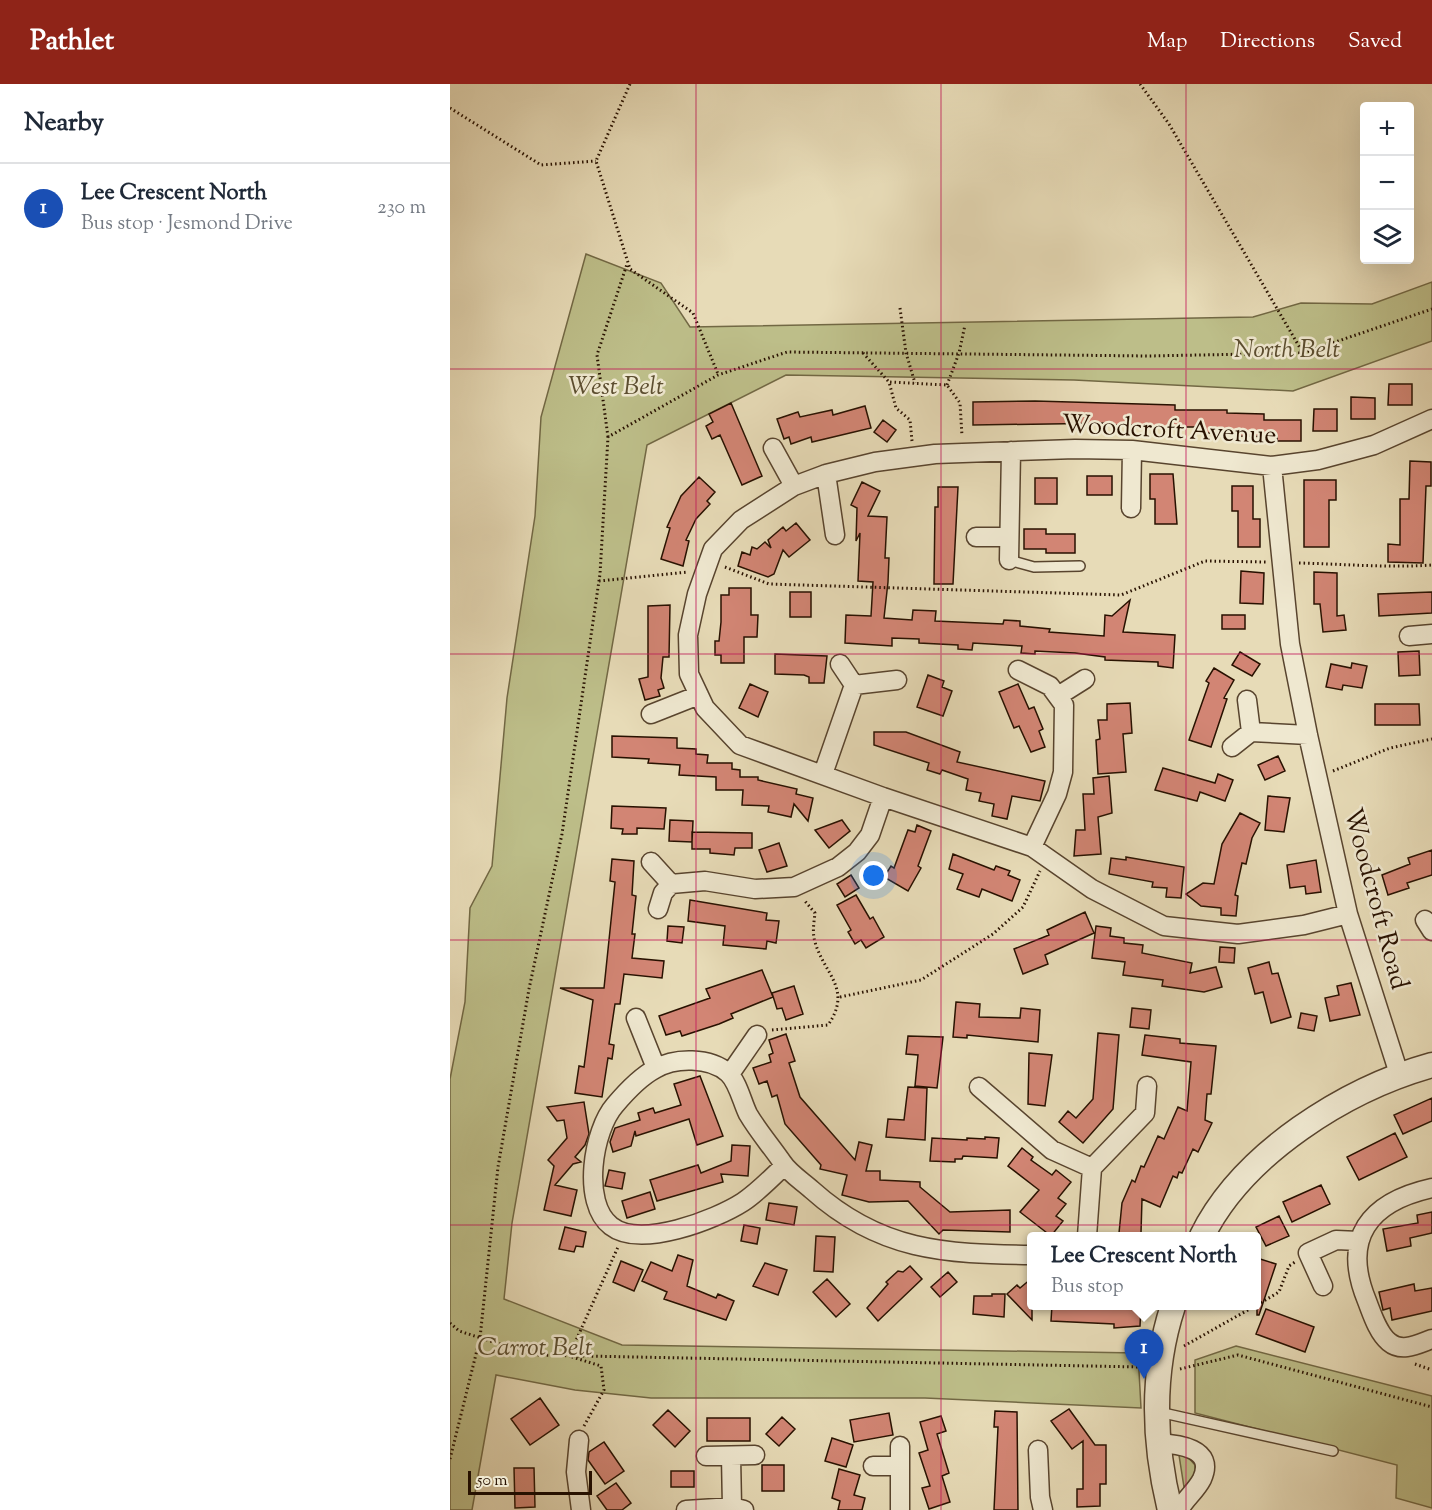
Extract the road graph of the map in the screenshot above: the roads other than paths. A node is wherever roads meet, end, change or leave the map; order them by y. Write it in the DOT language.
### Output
graph roads {
  1 [pos="1432,419"];
  2 [pos="773,448"];
  3 [pos="1132,450"];
  4 [pos="1011,451"];
  5 [pos="1272,466"];
  6 [pos="826,474"];
  7 [pos="794,486"];
  8 [pos="1131,508"];
  9 [pos="835,535"];
  10 [pos="976,537"];
  11 [pos="1009,537"];
  12 [pos="1009,560"];
  13 [pos="1080,566"];
  14 [pos="1432,634"];
  15 [pos="1409,636"];
  16 [pos="840,664"];
  17 [pos="1018,670"];
  18 [pos="1085,679"];
  19 [pos="897,680"];
  20 [pos="854,685"];
  21 [pos="699,694"];
  22 [pos="1058,696"];
  23 [pos="1247,700"];
  24 [pos="651,714"];
  25 [pos="1251,732"];
  26 [pos="1308,735"];
  27 [pos="1232,747"];
  28 [pos="823,774"];
  29 [pos="883,797"];
  30 [pos="1039,851"];
  31 [pos="651,862"];
  32 [pos="671,884"];
  33 [pos="658,909"];
  34 [pos="1348,914"];
  35 [pos="636,1018"];
  36 [pos="757,1035"];
  37 [pos="1432,1065"];
  38 [pos="656,1068"];
  39 [pos="729,1074"];
  40 [pos="1399,1074"];
  41 [pos="1148,1086"];
  42 [pos="979,1087"];
  43 [pos="784,1166"];
  44 [pos="1092,1168"];
  45 [pos="1432,1188"];
  46 [pos="1087,1232"];
  47 [pos="1205,1232"];
  48 [pos="1359,1240"];
  49 [pos="1027,1255"];
  50 [pos="1323,1286"];
  51 [pos="1172,1310"];
  52 [pos="1432,1339"];
  53 [pos="1156,1412"];
  54 [pos="579,1440"];
  55 [pos="1157,1443"];
  56 [pos="900,1446"];
  57 [pos="1038,1450"];
  58 [pos="1333,1451"];
  59 [pos="755,1455"];
  60 [pos="705,1456"];
  61 [pos="731,1456"];
  62 [pos="873,1466"];
  63 [pos="900,1466"];
  64 [pos="738,1509"];
  65 [pos="581,1510"];
  66 [pos="686,1510"];
  67 [pos="900,1510"];
  68 [pos="1043,1510"];
  69 [pos="1170,1510"];
  70 [pos="1179,1510"];
  1 -- 5 [label="street, Woodcroft Avenue"];
  2 -- 7 [label="street"];
  3 -- 4 [label="street, Woodcroft Avenue"];
  3 -- 5 [label="street, Woodcroft Avenue"];
  3 -- 8 [label="street"];
  4 -- 6 [label="street, Woodcroft Avenue"];
  4 -- 11 [label="street"];
  5 -- 26 [label="street, Woodcroft Road"];
  6 -- 7 [label="street, Woodcroft Avenue"];
  6 -- 9 [label="street"];
  7 -- 21 [label="street, Woodcroft Avenue"];
  10 -- 11 [label="street"];
  11 -- 12 [label="street"];
  12 -- 13 [label="lane"];
  14 -- 15 [label="street"];
  16 -- 20 [label="street"];
  17 -- 22 [label="street"];
  18 -- 22 [label="street"];
  19 -- 20 [label="street"];
  20 -- 28 [label="street"];
  21 -- 24 [label="street"];
  21 -- 28 [label="street, Woodcroft Avenue"];
  22 -- 30 [label="street"];
  23 -- 25 [label="street"];
  25 -- 26 [label="street"];
  25 -- 27 [label="street"];
  26 -- 34 [label="street, Woodcroft Road"];
  28 -- 29 [label="street, Woodcroft Avenue"];
  29 -- 30 [label="street, Woodcroft Avenue"];
  29 -- 32 [label="street"];
  30 -- 34 [label="street, Woodcroft Avenue"];
  31 -- 32 [label="street"];
  32 -- 33 [label="street"];
  34 -- 40 [label="street, Woodcroft Road"];
  35 -- 38 [label="street"];
  36 -- 39 [label="street"];
  37 -- 40 [label="street"];
  38 -- 39 [label="street"];
  38 -- 43 [label="street"];
  39 -- 43 [label="street"];
  40 -- 47 [label="street"];
  41 -- 44 [label="street"];
  42 -- 44 [label="street"];
  43 -- 49 [label="street"];
  44 -- 46 [label="street"];
  45 -- 48 [label="street"];
  48 -- 50 [label="street"];
  48 -- 52 [label="street"];
  51 -- 53 [label="street"];
  53 -- 55 [label="street"];
  53 -- 58 [label="lane"];
  54 -- 65 [label="street"];
  55 -- 69 [label="street"];
  55 -- 70 [label="street"];
  56 -- 63 [label="street"];
  57 -- 68 [label="street"];
  59 -- 61 [label="street"];
  60 -- 61 [label="street"];
  61 -- 64 [label="street"];
  62 -- 63 [label="street"];
  63 -- 67 [label="street"];
  64 -- 66 [label="street"];
}
